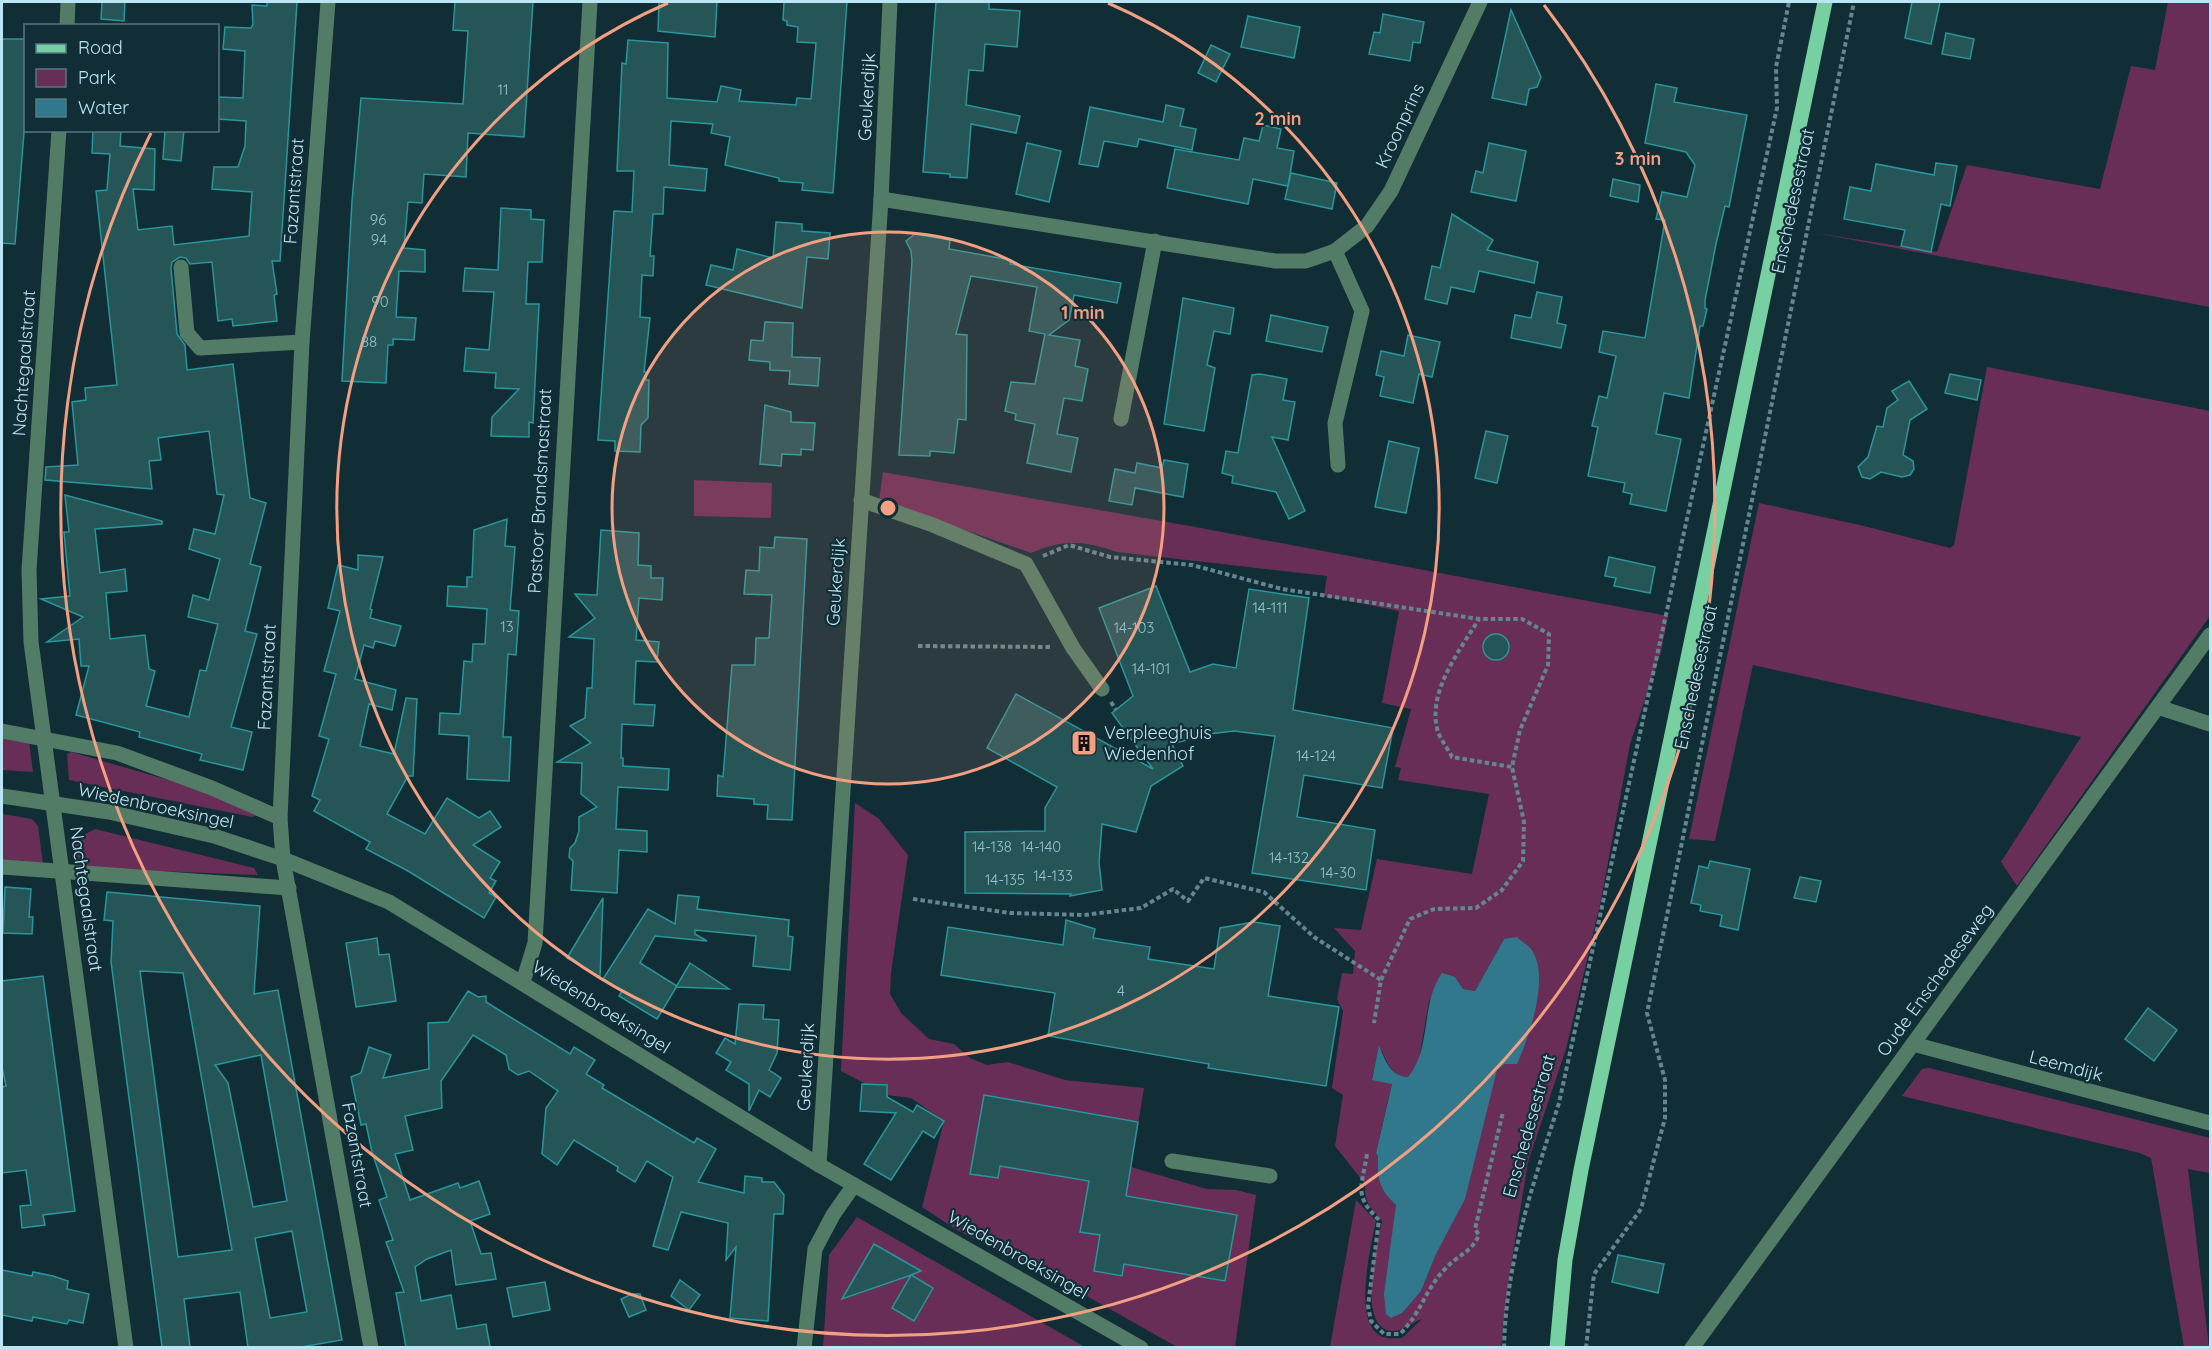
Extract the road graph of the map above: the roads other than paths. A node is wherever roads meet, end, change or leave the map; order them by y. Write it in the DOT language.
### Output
graph roads {
  1 [pos="68,2"];
  2 [pos="328,2"];
  3 [pos="590,2"];
  4 [pos="890,2"];
  5 [pos="1480,2"];
  6 [pos="1825,2"];
  7 [pos="67,24"];
  8 [pos="60,132"];
  9 [pos="881,199"];
  10 [pos="1155,241"];
  11 [pos="1335,250"];
  12 [pos="181,267"];
  13 [pos="302,342"];
  14 [pos="1121,419"];
  15 [pos="1338,465"];
  16 [pos="861,500"];
  17 [pos="2211,635"];
  18 [pos="1102,690"];
  19 [pos="2158,707"];
  20 [pos="2211,724"];
  21 [pos="2,731"];
  22 [pos="45,740"];
  23 [pos="2,796"];
  24 [pos="54,804"];
  25 [pos="280,818"];
  26 [pos="283,859"];
  27 [pos="2,867"];
  28 [pos="63,870"];
  29 [pos="289,888"];
  30 [pos="524,982"];
  31 [pos="1913,1044"];
  32 [pos="2211,1124"];
  33 [pos="1172,1161"];
  34 [pos="819,1165"];
  35 [pos="1270,1176"];
  36 [pos="854,1185"];
  37 [pos="126,1347"];
  38 [pos="371,1347"];
  39 [pos="804,1347"];
  40 [pos="1141,1347"];
  41 [pos="1557,1347"];
  42 [pos="1692,1347"];
  1 -- 7 [label="street"];
  2 -- 13 [label="street, Fazantstraat"];
  3 -- 30 [label="street, Pastoor Brandsmastraat"];
  4 -- 9 [label="street, Geukerdijk"];
  5 -- 11 [label="street, Kroonprins"];
  6 -- 41 [label="main road, Enschedesestraat"];
  8 -- 22 [label="street, Nachtegaalstraat"];
  9 -- 10 [label="street, Kroonprins"];
  9 -- 16 [label="street, Geukerdijk"];
  10 -- 11 [label="street, Kroonprins"];
  10 -- 14 [label="street"];
  11 -- 15 [label="street"];
  12 -- 13 [label="street"];
  13 -- 25 [label="street, Fazantstraat"];
  16 -- 18 [label="street"];
  16 -- 34 [label="street, Geukerdijk"];
  17 -- 19 [label="street, Oude Enschedeseweg"];
  19 -- 20 [label="street"];
  19 -- 31 [label="street, Oude Enschedeseweg"];
  21 -- 22 [label="street, Wiedenbroeksingel"];
  22 -- 24 [label="street, Nachtegaalstraat"];
  22 -- 25 [label="street, Wiedenbroeksingel"];
  23 -- 24 [label="street, Wiedenbroeksingel"];
  24 -- 26 [label="street, Wiedenbroeksingel"];
  24 -- 28 [label="street, Nachtegaalstraat"];
  25 -- 26 [label="street, Fazantstraat"];
  26 -- 29 [label="street, Fazantstraat"];
  26 -- 30 [label="street, Wiedenbroeksingel"];
  27 -- 28 [label="street"];
  28 -- 29 [label="street"];
  28 -- 37 [label="street, Nachtegaalstraat"];
  29 -- 38 [label="street, Fazantstraat"];
  30 -- 34 [label="street, Wiedenbroeksingel"];
  31 -- 32 [label="street, Leemdijk"];
  31 -- 42 [label="street, Oude Enschedeseweg"];
  33 -- 35 [label="street"];
  34 -- 36 [label="street, Wiedenbroeksingel"];
  36 -- 39 [label="street"];
  36 -- 40 [label="street, Wiedenbroeksingel"];
}
